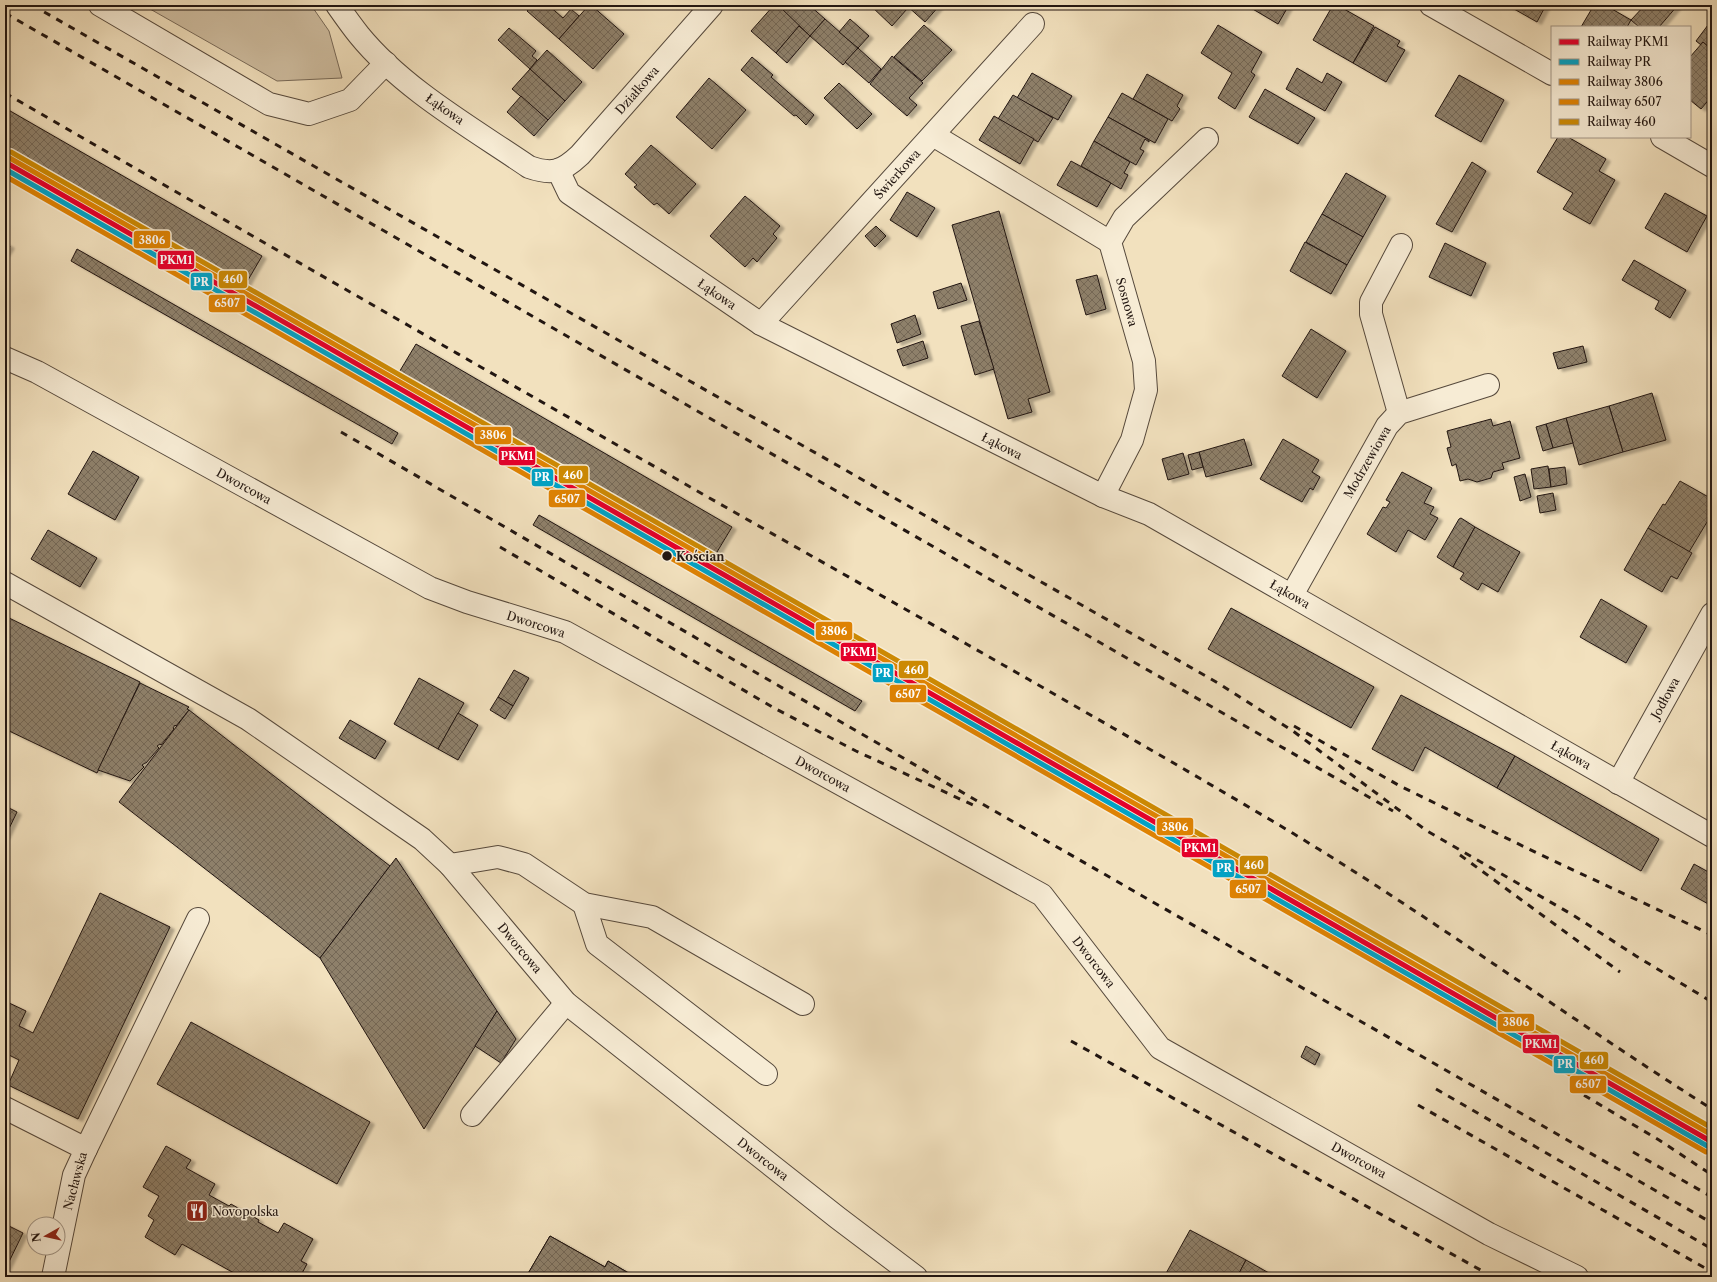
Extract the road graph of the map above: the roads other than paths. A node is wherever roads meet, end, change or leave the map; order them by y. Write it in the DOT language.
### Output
graph roads {
  1 [pos="100,5"];
  2 [pos="337,5"];
  3 [pos="712,5"];
  4 [pos="1431,5"];
  5 [pos="1033,24"];
  6 [pos="386,63"];
  7 [pos="1551,73"];
  8 [pos="933,135"];
  9 [pos="1664,138"];
  10 [pos="1208,139"];
  11 [pos="1710,162"];
  12 [pos="558,170"];
  13 [pos="1110,242"];
  14 [pos="1401,245"];
  15 [pos="761,324"];
  16 [pos="5,358"];
  17 [pos="1488,385"];
  18 [pos="1399,413"];
  19 [pos="1103,496"];
  20 [pos="5,583"];
  21 [pos="1292,595"];
  22 [pos="1712,614"];
  23 [pos="1618,782"];
  24 [pos="1712,836"];
  25 [pos="450,865"];
  26 [pos="584,904"];
  27 [pos="198,919"];
  28 [pos="566,1003"];
  29 [pos="803,1004"];
  30 [pos="766,1074"];
  31 [pos="5,1108"];
  32 [pos="472,1115"];
  33 [pos="86,1149"];
  34 [pos="53,1277"];
  35 [pos="916,1277"];
  36 [pos="1577,1277"];
  1 -- 6 [label="street"];
  2 -- 6 [label="street, Łąkowa"];
  3 -- 12 [label="street, Działkowa"];
  4 -- 7 [label="street"];
  5 -- 8 [label="street, Świerkowa"];
  6 -- 12 [label="street, Łąkowa"];
  8 -- 13 [label="street"];
  8 -- 15 [label="street, Świerkowa"];
  9 -- 11 [label="street"];
  10 -- 13 [label="street"];
  12 -- 15 [label="street, Łąkowa"];
  13 -- 19 [label="street, Sosnowa"];
  14 -- 18 [label="street"];
  15 -- 19 [label="street, Łąkowa"];
  16 -- 36 [label="street, Dworcowa"];
  17 -- 18 [label="street, Modrzewiowa"];
  18 -- 21 [label="street, Modrzewiowa"];
  19 -- 21 [label="street, Łąkowa"];
  20 -- 25 [label="street, Dworcowa"];
  21 -- 23 [label="street, Łąkowa"];
  22 -- 23 [label="street, Jodłowa"];
  23 -- 24 [label="street, Łąkowa"];
  25 -- 26 [label="street"];
  25 -- 28 [label="street, Dworcowa"];
  26 -- 29 [label="street"];
  26 -- 30 [label="street"];
  27 -- 33 [label="street"];
  28 -- 32 [label="street"];
  28 -- 35 [label="street, Dworcowa"];
  31 -- 33 [label="street, Nacławska"];
  33 -- 34 [label="street, Nacławska"];
}
